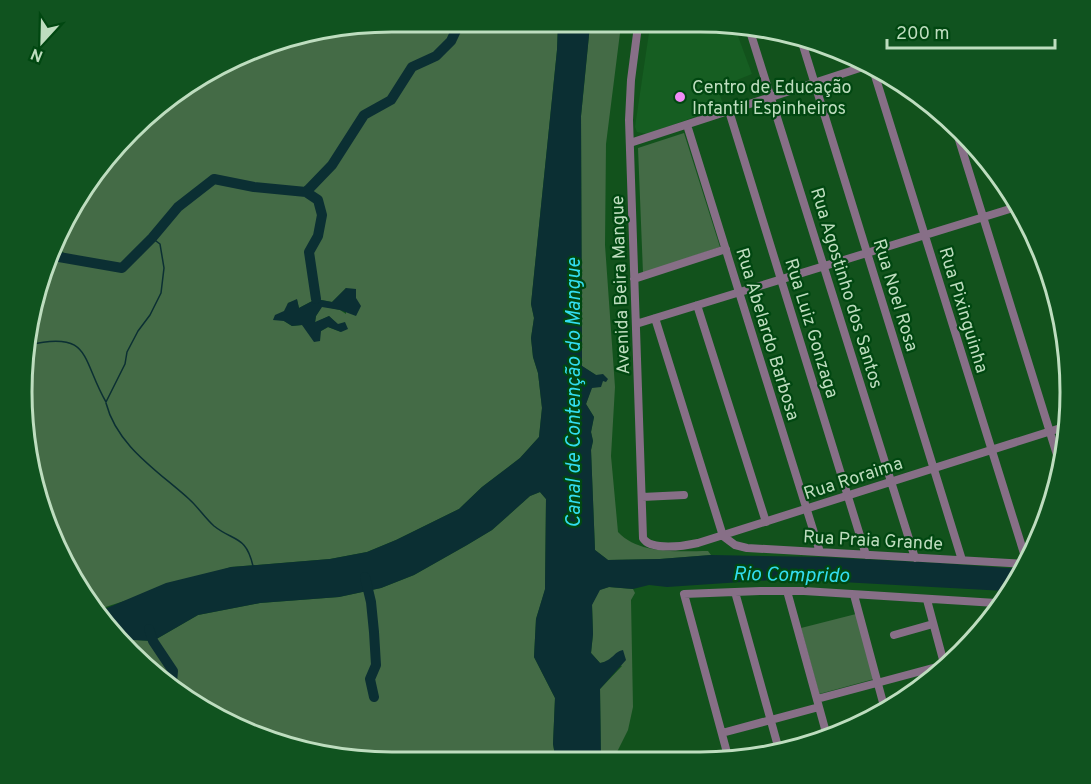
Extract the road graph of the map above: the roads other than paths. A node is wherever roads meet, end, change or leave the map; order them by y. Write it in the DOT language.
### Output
graph roads {
  1 [pos="637,32"];
  2 [pos="752,36"];
  3 [pos="804,48"];
  4 [pos="859,70"];
  5 [pos="875,78"];
  6 [pos="815,83"];
  7 [pos="772,97"];
  8 [pos="729,111"];
  9 [pos="687,124"];
  10 [pos="630,143"];
  11 [pos="960,144"];
  12 [pos="1009,209"];
  13 [pos="984,218"];
  14 [pos="925,236"];
  15 [pos="726,249"];
  16 [pos="868,253"];
  17 [pos="825,266"];
  18 [pos="634,279"];
  19 [pos="781,280"];
  20 [pos="740,292"];
  21 [pos="697,306"];
  22 [pos="655,318"];
  23 [pos="636,324"];
  24 [pos="1057,429"];
  25 [pos="1050,431"];
  26 [pos="1055,448"];
  27 [pos="992,450"];
  28 [pos="934,468"];
  29 [pos="891,482"];
  30 [pos="684,495"];
  31 [pos="848,495"];
  32 [pos="642,497"];
  33 [pos="807,509"];
  34 [pos="766,522"];
  35 [pos="723,536"];
  36 [pos="646,543"];
  37 [pos="1022,550"];
  38 [pos="820,552"];
  39 [pos="866,555"];
  40 [pos="915,558"];
  41 [pos="962,560"];
  42 [pos="1016,563"];
  43 [pos="787,591"];
  44 [pos="735,592"];
  45 [pos="854,595"];
  46 [pos="927,600"];
  47 [pos="985,603"];
  48 [pos="991,603"];
  49 [pos="987,609"];
  50 [pos="933,624"];
  51 [pos="894,634"];
  52 [pos="942,658"];
  53 [pos="926,671"];
  54 [pos="878,683"];
  55 [pos="883,702"];
  56 [pos="818,703"];
  57 [pos="771,720"];
  58 [pos="825,729"];
  59 [pos="722,733"];
  60 [pos="777,744"];
  61 [pos="727,752"];
  1 -- 10 [label="street, Avenida Beira Mangue"];
  2 -- 7 [label="street, Rua Agostinho dos Santos"];
  3 -- 6 [label="street, Rua Noel Rosa"];
  4 -- 6 [label="street"];
  5 -- 14 [label="street, Rua Pixinguinha"];
  6 -- 7 [label="street"];
  6 -- 16 [label="street, Rua Noel Rosa"];
  7 -- 8 [label="street"];
  7 -- 17 [label="street, Rua Agostinho dos Santos"];
  8 -- 9 [label="street"];
  8 -- 19 [label="street, Rua Luiz Gonzaga"];
  9 -- 10 [label="street"];
  9 -- 15 [label="street, Rua Abelardo Barbosa"];
  10 -- 18 [label="street, Avenida Beira Mangue"];
  11 -- 13 [label="street"];
  12 -- 13 [label="street"];
  13 -- 14 [label="street"];
  13 -- 25 [label="street"];
  14 -- 16 [label="street"];
  14 -- 27 [label="street, Rua Pixinguinha"];
  15 -- 18 [label="street"];
  15 -- 20 [label="street, Rua Abelardo Barbosa"];
  16 -- 17 [label="street"];
  16 -- 28 [label="street, Rua Noel Rosa"];
  17 -- 19 [label="street"];
  17 -- 29 [label="street, Rua Agostinho dos Santos"];
  18 -- 23 [label="street, Avenida Beira Mangue"];
  19 -- 20 [label="street"];
  19 -- 31 [label="street, Rua Luiz Gonzaga"];
  20 -- 21 [label="street"];
  20 -- 33 [label="street, Rua Abelardo Barbosa"];
  21 -- 22 [label="street"];
  21 -- 34 [label="street"];
  22 -- 23 [label="street"];
  22 -- 35 [label="street"];
  23 -- 32 [label="street, Avenida Beira Mangue"];
  24 -- 25 [label="street, Rua Roraima"];
  25 -- 26 [label="street"];
  25 -- 27 [label="street, Rua Roraima"];
  27 -- 28 [label="street, Rua Roraima"];
  27 -- 37 [label="street, Rua Pixinguinha"];
  28 -- 29 [label="street, Rua Roraima"];
  28 -- 41 [label="street, Rua Noel Rosa"];
  29 -- 31 [label="street, Rua Roraima"];
  29 -- 40 [label="street, Rua Agostinho dos Santos"];
  30 -- 32 [label="street"];
  31 -- 33 [label="street, Rua Roraima"];
  31 -- 39 [label="street, Rua Luiz Gonzaga"];
  32 -- 36 [label="street, Avenida Beira Mangue"];
  33 -- 34 [label="street, Rua Roraima"];
  33 -- 38 [label="street, Rua Abelardo Barbosa"];
  34 -- 35 [label="street, Rua Roraima"];
  35 -- 36 [label="street, Rua Roraima"];
  35 -- 38 [label="street, Rua Praia Grande"];
  38 -- 39 [label="street, Rua Praia Grande"];
  39 -- 40 [label="street, Rua Praia Grande"];
  40 -- 41 [label="street, Rua Praia Grande"];
  41 -- 42 [label="street, Rua Praia Grande"];
  43 -- 44 [label="street"];
  43 -- 45 [label="street"];
  43 -- 56 [label="street"];
  44 -- 57 [label="street"];
  44 -- 59 [label="street"];
  45 -- 46 [label="street"];
  45 -- 54 [label="street"];
  46 -- 47 [label="street"];
  46 -- 50 [label="street"];
  47 -- 48 [label="street"];
  47 -- 49 [label="street"];
  50 -- 51 [label="street"];
  50 -- 52 [label="street"];
  53 -- 54 [label="street"];
  54 -- 55 [label="street"];
  54 -- 56 [label="street"];
  56 -- 57 [label="street"];
  56 -- 58 [label="street"];
  57 -- 59 [label="street"];
  57 -- 60 [label="street"];
  59 -- 61 [label="street"];
}
